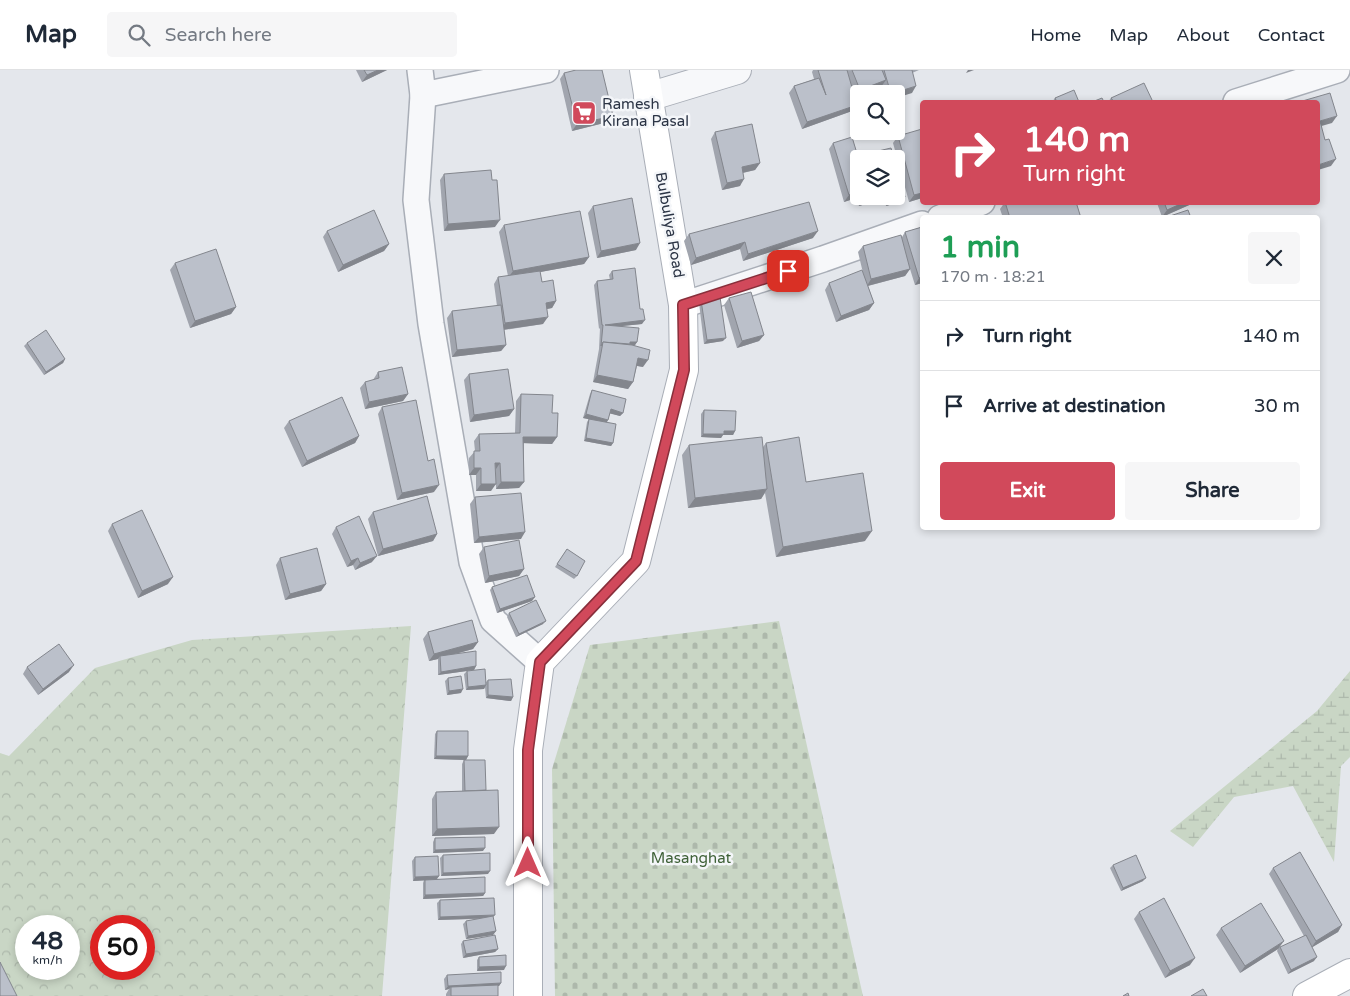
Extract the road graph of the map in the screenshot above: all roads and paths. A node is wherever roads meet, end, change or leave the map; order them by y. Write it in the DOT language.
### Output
graph roads {
  1 [pos="420,70"];
  2 [pos="546,70"];
  3 [pos="644,70"];
  4 [pos="737,70"];
  5 [pos="1337,70"];
  6 [pos="423,95"];
  7 [pos="648,97"];
  8 [pos="1242,100"];
  9 [pos="974,205"];
  10 [pos="948,215"];
  11 [pos="920,225"];
  12 [pos="683,305"];
  13 [pos="540,662"];
  14 [pos="1350,973"];
  15 [pos="528,996"];
  16 [pos="1308,996"];
  1 -- 6 [label="street"];
  2 -- 6 [label="street"];
  3 -- 7 [label="main road, Bulbuliya Road"];
  4 -- 7 [label="street"];
  5 -- 8 [label="street"];
  6 -- 13 [label="street"];
  7 -- 12 [label="main road, Bulbuliya Road"];
  9 -- 10 [label="street"];
  11 -- 12 [label="street"];
  12 -- 13 [label="main road, Bulbuliya Road"];
  13 -- 15 [label="main road"];
  14 -- 16 [label="main road"];
}
